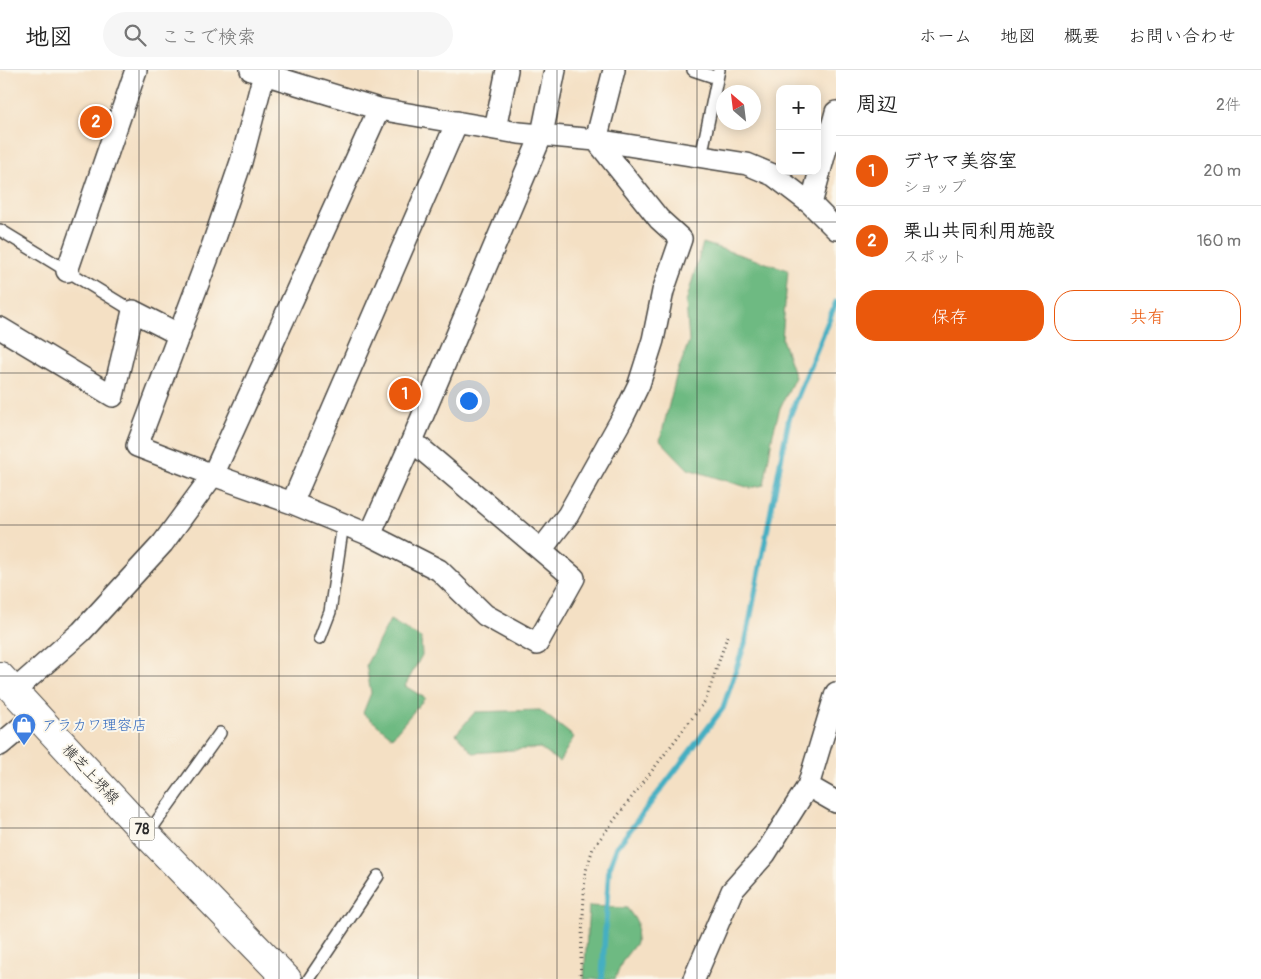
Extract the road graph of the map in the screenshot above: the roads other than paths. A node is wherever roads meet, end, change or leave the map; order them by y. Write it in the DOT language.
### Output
graph roads {
  1 [pos="136,70"];
  2 [pos="507,70"];
  3 [pos="555,70"];
  4 [pos="614,70"];
  5 [pos="693,70"];
  6 [pos="260,71"];
  7 [pos="718,74"];
  8 [pos="378,109"];
  9 [pos="836,112"];
  10 [pos="457,122"];
  11 [pos="495,129"];
  12 [pos="542,134"];
  13 [pos="596,140"];
  14 [pos="701,157"];
  15 [pos="811,204"];
  16 [pos="836,229"];
  17 [pos="0,230"];
  18 [pos="67,271"];
  19 [pos="133,311"];
  20 [pos="0,328"];
  21 [pos="180,335"];
  22 [pos="412,441"];
  23 [pos="213,476"];
  24 [pos="292,503"];
  25 [pos="343,524"];
  26 [pos="370,535"];
  27 [pos="541,550"];
  28 [pos="320,638"];
  29 [pos="7,683"];
  30 [pos="836,693"];
  31 [pos="37,714"];
  32 [pos="220,733"];
  33 [pos="0,745"];
  34 [pos="808,786"];
  35 [pos="836,802"];
  36 [pos="147,835"];
  37 [pos="378,876"];
  38 [pos="287,979"];
  39 [pos="309,979"];
  40 [pos="694,979"];
  1 -- 18 [label="street"];
  2 -- 11 [label="street"];
  3 -- 12 [label="street"];
  4 -- 13 [label="street"];
  5 -- 7 [label="lane"];
  6 -- 8 [label="street"];
  6 -- 21 [label="street"];
  7 -- 14 [label="lane"];
  8 -- 10 [label="street"];
  8 -- 23 [label="street"];
  9 -- 15 [label="street"];
  10 -- 11 [label="street"];
  10 -- 24 [label="street"];
  11 -- 12 [label="street"];
  12 -- 13 [label="street"];
  12 -- 22 [label="street"];
  13 -- 14 [label="street"];
  13 -- 27 [label="street"];
  14 -- 15 [label="street"];
  15 -- 16 [label="street"];
  17 -- 18 [label="lane"];
  18 -- 19 [label="lane"];
  19 -- 20 [label="street"];
  19 -- 21 [label="street"];
  21 -- 23 [label="street"];
  22 -- 26 [label="street"];
  22 -- 27 [label="street"];
  23 -- 24 [label="street"];
  23 -- 29 [label="street"];
  24 -- 25 [label="street"];
  25 -- 26 [label="street"];
  25 -- 28 [label="lane"];
  26 -- 27 [label="street"];
  29 -- 31 [label="main road, 横芝上堺線 / 78"];
  30 -- 34 [label="street"];
  31 -- 33 [label="street"];
  31 -- 36 [label="main road, 横芝上堺線 / 78"];
  32 -- 36 [label="lane"];
  34 -- 35 [label="street"];
  34 -- 40 [label="street"];
  36 -- 38 [label="main road, 横芝上堺線 / 78"];
  37 -- 39 [label="lane"];
}
